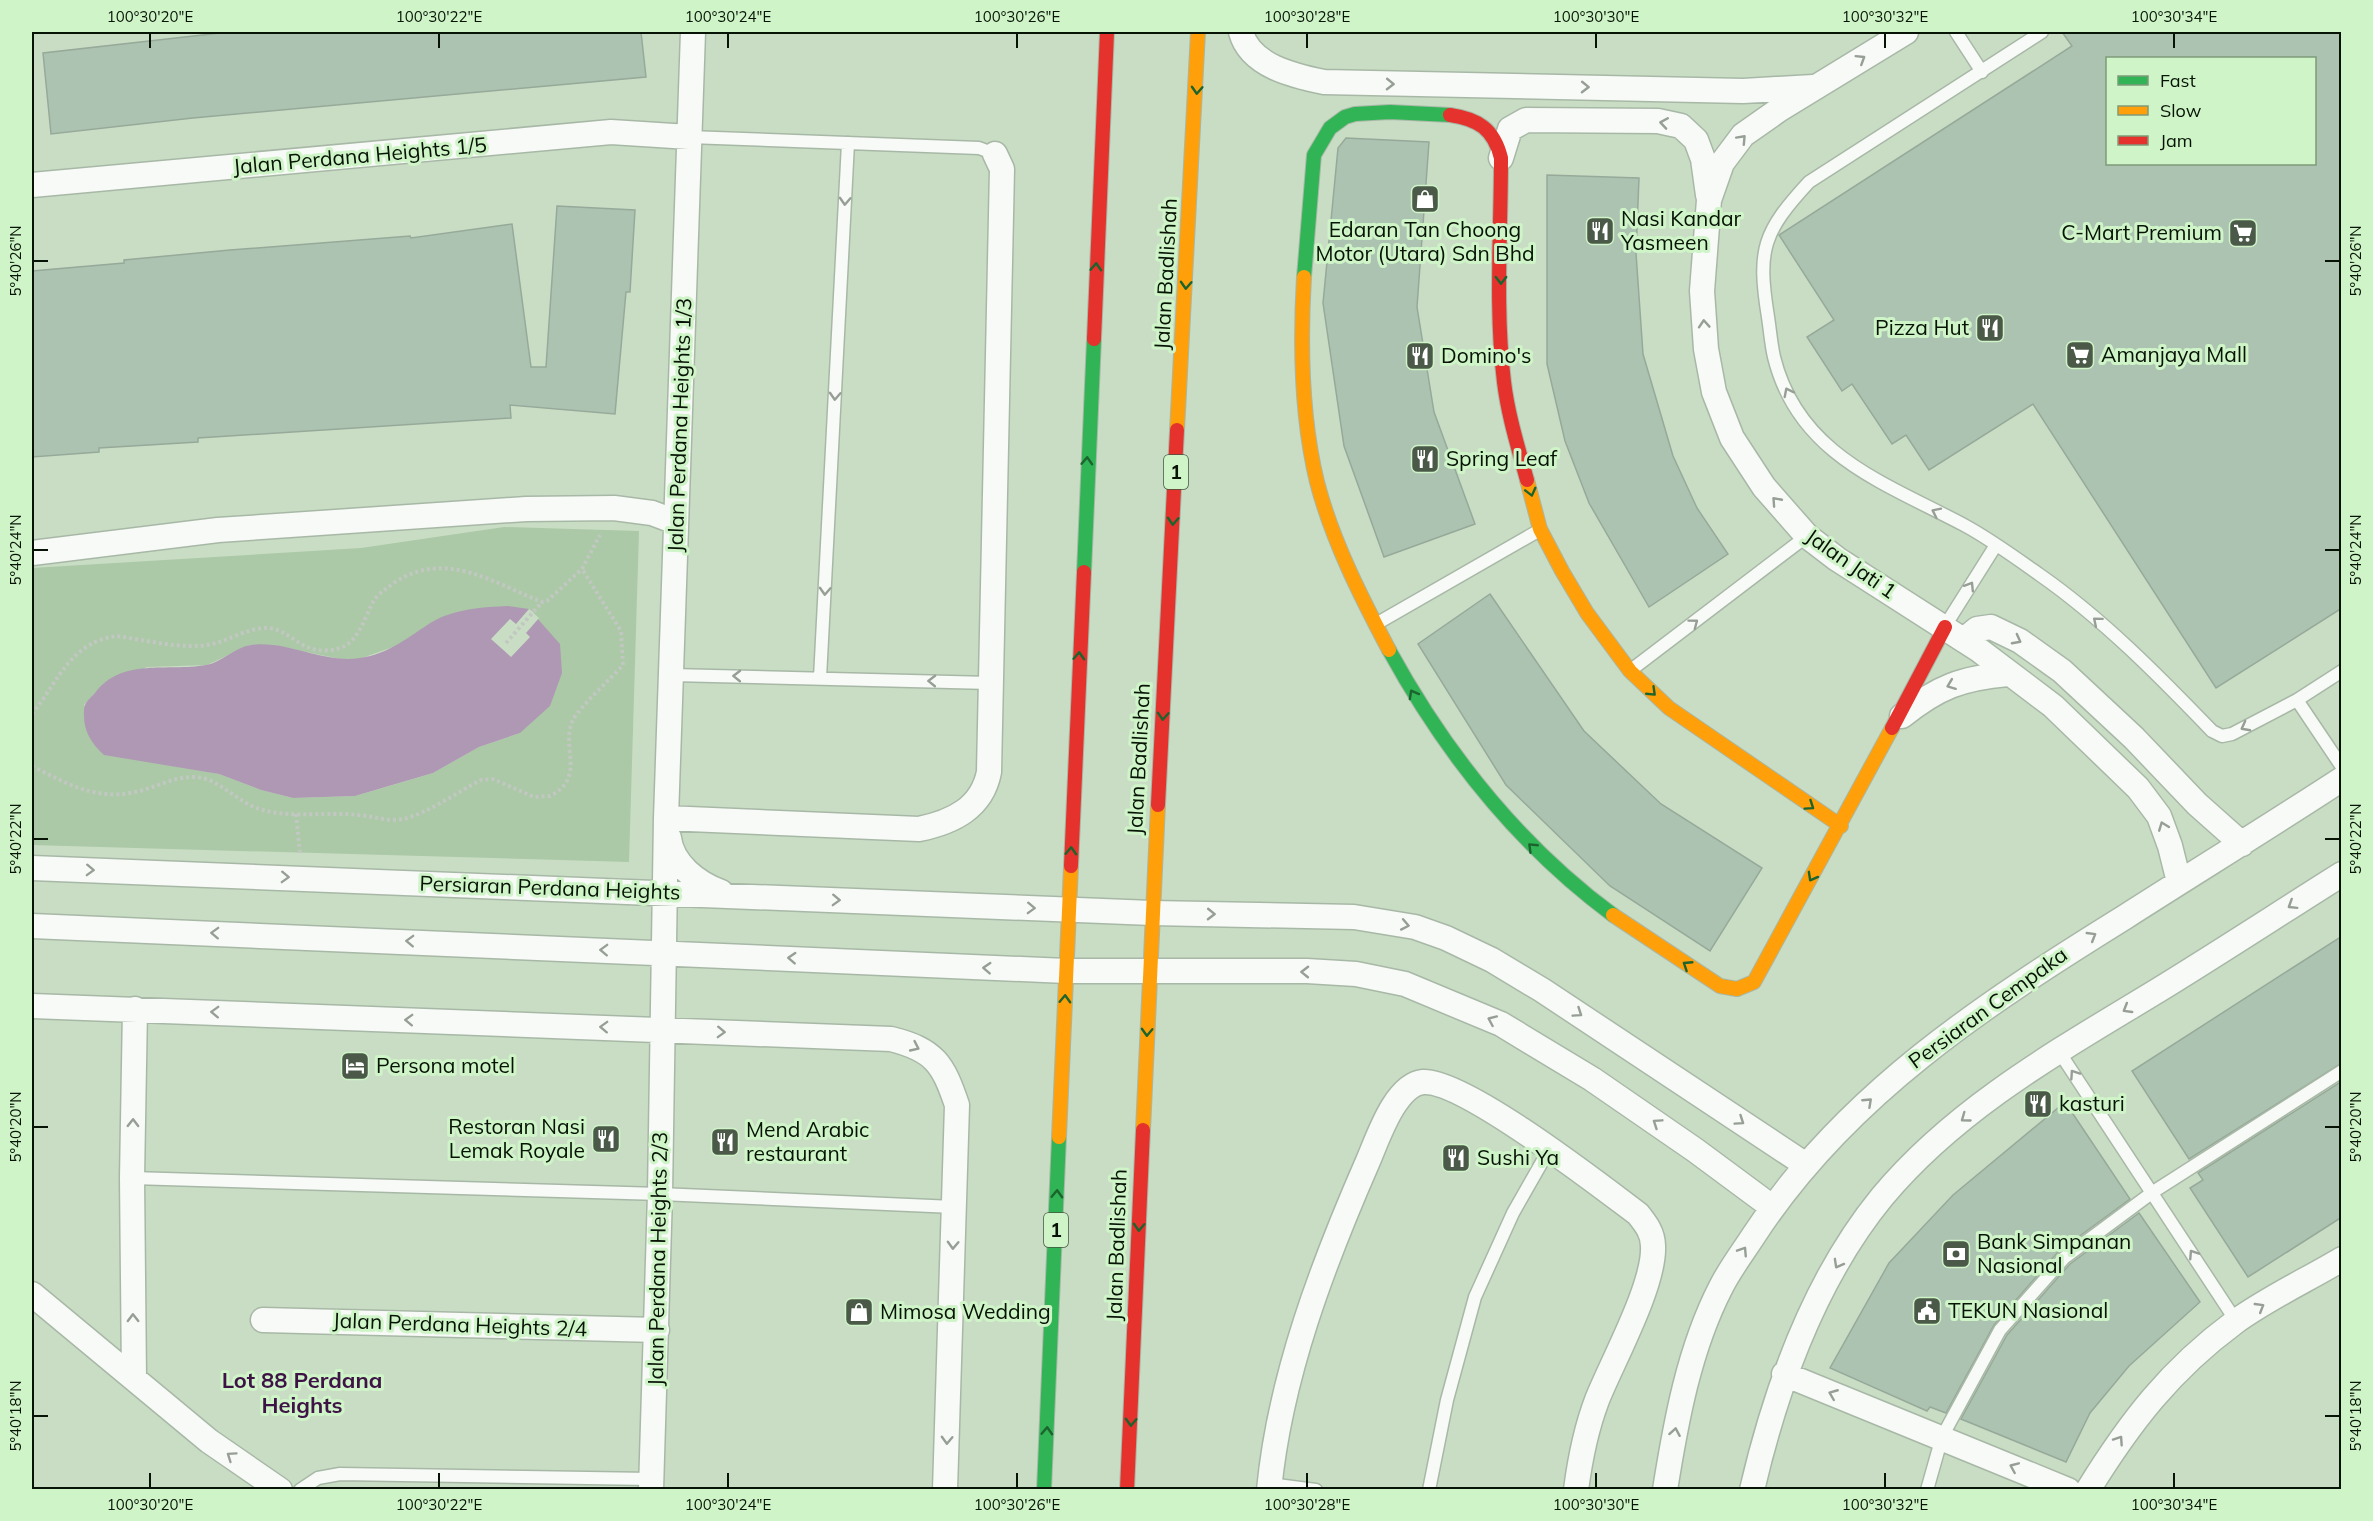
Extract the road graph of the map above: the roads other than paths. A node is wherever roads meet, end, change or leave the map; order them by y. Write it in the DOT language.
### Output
graph roads {
  1 [pos="693,32"];
  2 [pos="1107,32"];
  3 [pos="1198,32"];
  4 [pos="1241,32"];
  5 [pos="1906,32"];
  6 [pos="1956,32"];
  7 [pos="2042,32"];
  8 [pos="1982,72"];
  9 [pos="1360,84"];
  10 [pos="1816,87"];
  11 [pos="1366,112"];
  12 [pos="689,137"];
  13 [pos="848,143"];
  14 [pos="995,154"];
  15 [pos="1501,158"];
  16 [pos="32,185"];
  17 [pos="1709,200"];
  18 [pos="676,522"];
  19 [pos="1540,529"];
  20 [pos="1807,537"];
  21 [pos="1996,545"];
  22 [pos="32,553"];
  23 [pos="1375,625"];
  24 [pos="1945,627"];
  25 [pos="1965,639"];
  26 [pos="1630,670"];
  27 [pos="2342,671"];
  28 [pos="2008,674"];
  29 [pos="672,675"];
  30 [pos="820,678"];
  31 [pos="990,682"];
  32 [pos="2297,700"];
  33 [pos="1896,720"];
  34 [pos="2342,767"];
  35 [pos="2342,779"];
  36 [pos="666,818"];
  37 [pos="1841,826"];
  38 [pos="2242,844"];
  39 [pos="32,868"];
  40 [pos="2342,874"];
  41 [pos="2178,882"];
  42 [pos="664,892"];
  43 [pos="736,896"];
  44 [pos="1069,910"];
  45 [pos="1152,913"];
  46 [pos="32,926"];
  47 [pos="663,952"];
  48 [pos="1066,971"];
  49 [pos="1150,974"];
  50 [pos="32,1006"];
  51 [pos="135,1009"];
  52 [pos="663,1029"];
  53 [pos="2058,1050"];
  54 [pos="2342,1071"];
  55 [pos="1550,1148"];
  56 [pos="1806,1165"];
  57 [pos="132,1178"];
  58 [pos="2153,1192"];
  59 [pos="660,1194"];
  60 [pos="954,1207"];
  61 [pos="1772,1207"];
  62 [pos="2342,1259"];
  63 [pos="32,1294"];
  64 [pos="262,1320"];
  65 [pos="2236,1321"];
  66 [pos="657,1330"];
  67 [pos="1785,1374"];
  68 [pos="134,1377"];
  69 [pos="1942,1437"];
  70 [pos="1129,1454"];
  71 [pos="651,1484"];
  72 [pos="1269,1487"];
  73 [pos="280,1490"];
  74 [pos="300,1490"];
  75 [pos="945,1490"];
  76 [pos="1044,1490"];
  77 [pos="1127,1490"];
  78 [pos="1135,1490"];
  79 [pos="1316,1490"];
  80 [pos="1429,1490"];
  81 [pos="1576,1490"];
  82 [pos="1665,1490"];
  83 [pos="1752,1490"];
  84 [pos="1927,1490"];
  85 [pos="2068,1490"];
  86 [pos="2088,1490"];
  1 -- 12 [label="street, Jalan Perdana Heights 1/3"];
  44 -- 2 [label="main road, 1, one-way"];
  3 -- 45 [label="main road, Jalan Badlishah / 1, one-way"];
  4 -- 9 [label="street"];
  10 -- 5 [label="street, Jalan Jati 1, one-way"];
  6 -- 8 [label="lane"];
  7 -- 8 [label="lane"];
  21 -- 8 [label="lane, one-way"];
  9 -- 10 [label="street, one-way"];
  9 -- 11 [label="street"];
  17 -- 10 [label="street, Jalan Jati 1, one-way"];
  11 -- 15 [label="main road"];
  11 -- 23 [label="main road"];
  12 -- 13 [label="lane"];
  12 -- 16 [label="street, Jalan Perdana Heights 1/5"];
  12 -- 18 [label="street, Jalan Perdana Heights 1/3"];
  13 -- 14 [label="lane"];
  13 -- 30 [label="lane, one-way"];
  14 -- 31 [label="street"];
  17 -- 15 [label="street, one-way"];
  15 -- 19 [label="main road, one-way"];
  20 -- 17 [label="street, Jalan Jati 1, one-way"];
  18 -- 22 [label="street"];
  18 -- 29 [label="street, Jalan Perdana Heights 1/3"];
  19 -- 23 [label="lane"];
  19 -- 26 [label="main road"];
  20 -- 24 [label="street, Jalan Jati 1"];
  26 -- 20 [label="lane, one-way"];
  24 -- 21 [label="lane, one-way"];
  32 -- 21 [label="lane, one-way"];
  37 -- 23 [label="main road, one-way"];
  24 -- 25 [label="street, Jalan Jati 1"];
  24 -- 33 [label="main road"];
  25 -- 28 [label="street, Jalan Jati 1"];
  25 -- 38 [label="street, one-way"];
  26 -- 37 [label="main road, one-way"];
  27 -- 32 [label="lane"];
  28 -- 33 [label="street, one-way"];
  41 -- 28 [label="street, Jalan Jati 1, one-way"];
  30 -- 29 [label="lane, one-way"];
  29 -- 36 [label="street, Jalan Perdana Heights 1/3"];
  31 -- 30 [label="lane, one-way"];
  31 -- 36 [label="street"];
  32 -- 34 [label="lane"];
  33 -- 37 [label="main road"];
  35 -- 38 [label="street, Persiaran Cempaka"];
  36 -- 42 [label="street, Jalan Perdana Heights 2/3"];
  36 -- 43 [label="street"];
  38 -- 41 [label="street, Persiaran Cempaka"];
  39 -- 42 [label="street, Persiaran Perdana Heights, one-way"];
  40 -- 53 [label="street, one-way"];
  56 -- 41 [label="street, Persiaran Cempaka, one-way"];
  42 -- 43 [label="street, Persiaran Perdana Heights"];
  42 -- 47 [label="street, Jalan Perdana Heights 2/3"];
  43 -- 44 [label="street, Persiaran Perdana Heights, one-way"];
  44 -- 45 [label="street, Persiaran Perdana Heights"];
  44 -- 48 [label="main road, 1"];
  45 -- 49 [label="main road, Jalan Badlishah / 1"];
  45 -- 56 [label="street, Persiaran Perdana Heights, one-way"];
  47 -- 46 [label="street, one-way"];
  48 -- 47 [label="street, one-way"];
  47 -- 52 [label="street, Jalan Perdana Heights 2/3"];
  48 -- 49 [label="street"];
  76 -- 48 [label="main road, 1, one-way"];
  61 -- 49 [label="street, one-way"];
  49 -- 70 [label="main road, Jalan Badlishah / 1, one-way"];
  50 -- 51 [label="street"];
  52 -- 51 [label="street, one-way"];
  57 -- 51 [label="street, one-way"];
  52 -- 59 [label="street, Jalan Perdana Heights 2/3"];
  52 -- 60 [label="street, one-way"];
  58 -- 53 [label="lane, one-way"];
  53 -- 67 [label="street, one-way"];
  54 -- 58 [label="lane"];
  55 -- 72 [label="street"];
  55 -- 80 [label="lane"];
  55 -- 81 [label="street"];
  56 -- 61 [label="street, Persiaran Cempaka"];
  57 -- 59 [label="lane"];
  68 -- 57 [label="street, one-way"];
  65 -- 58 [label="lane, one-way"];
  58 -- 69 [label="lane"];
  59 -- 60 [label="lane"];
  59 -- 66 [label="street, Jalan Perdana Heights 2/3"];
  60 -- 75 [label="street, one-way"];
  82 -- 61 [label="street, Persiaran Cempaka, one-way"];
  65 -- 62 [label="street, one-way"];
  63 -- 68 [label="street"];
  64 -- 66 [label="street, Jalan Perdana Heights 2/4"];
  86 -- 65 [label="street, one-way"];
  66 -- 71 [label="street, Jalan Perdana Heights 2/3"];
  69 -- 67 [label="street, one-way"];
  67 -- 83 [label="street"];
  73 -- 68 [label="street, one-way"];
  69 -- 84 [label="lane"];
  85 -- 69 [label="street, one-way"];
  70 -- 77 [label="main road, Jalan Badlishah / 1"];
  70 -- 78 [label="lane"];
  71 -- 74 [label="lane"];
  72 -- 79 [label="lane"];
}
